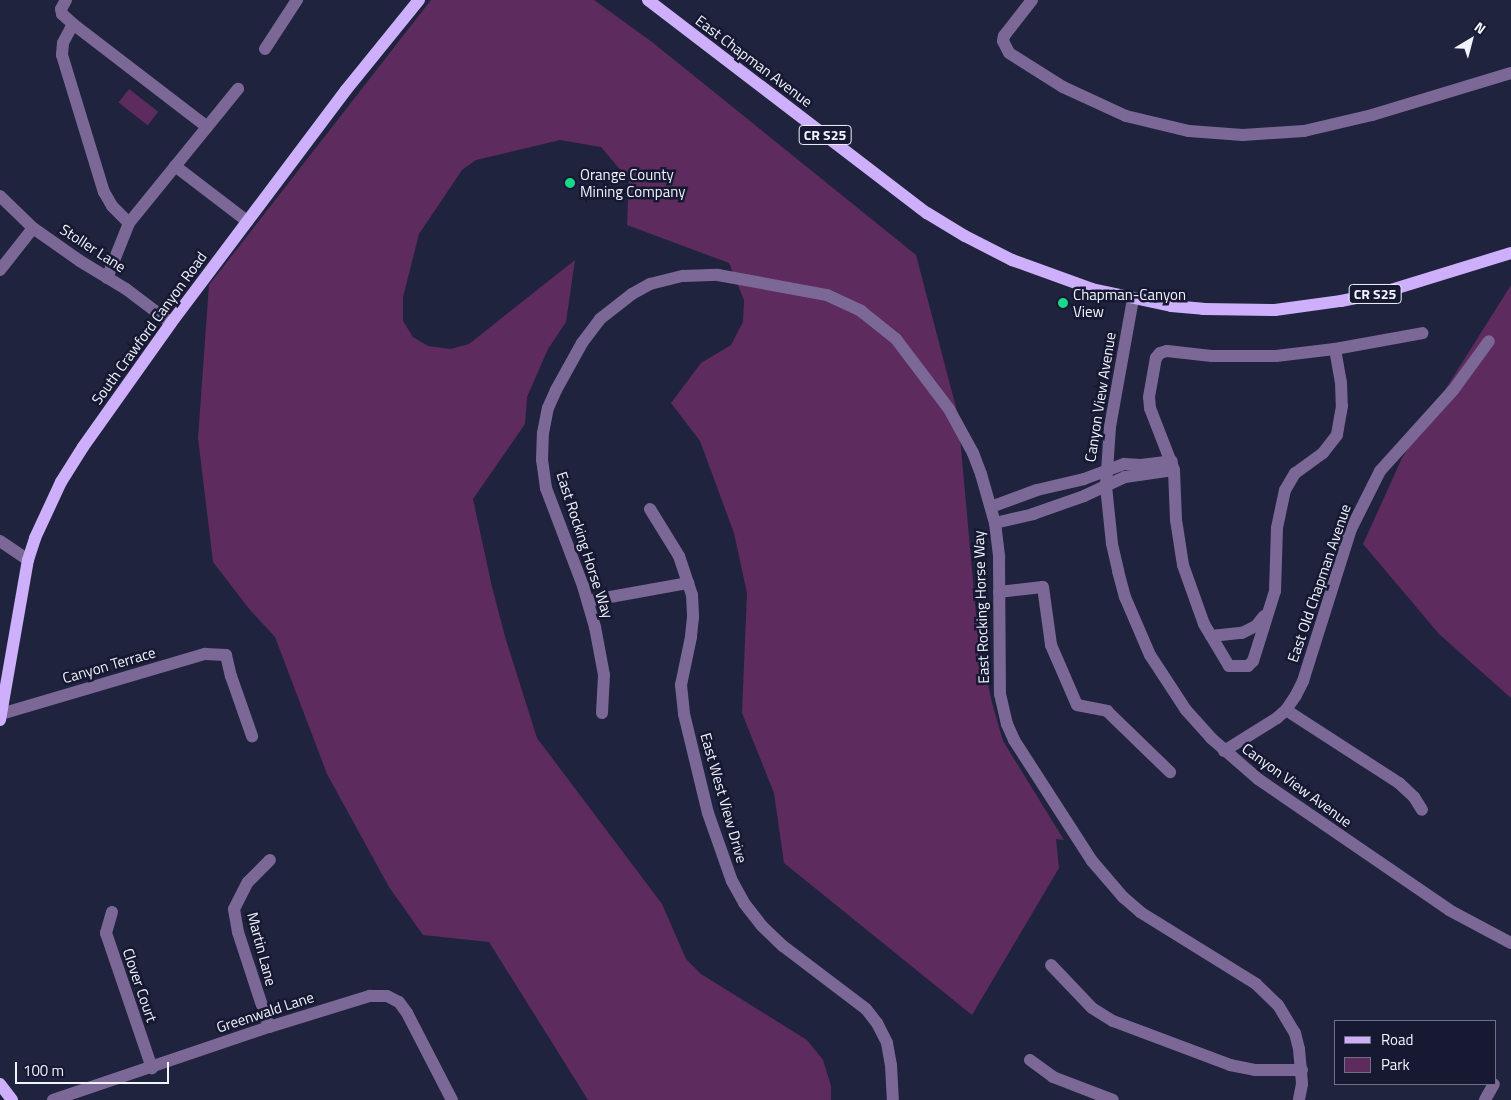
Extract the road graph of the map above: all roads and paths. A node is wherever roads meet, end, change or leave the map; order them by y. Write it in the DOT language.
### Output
graph roads {
  1 [pos="66,0"];
  2 [pos="298,0"];
  3 [pos="419,0"];
  4 [pos="648,0"];
  5 [pos="1032,0"];
  6 [pos="73,24"];
  7 [pos="265,49"];
  8 [pos="1511,73"];
  9 [pos="238,89"];
  10 [pos="207,127"];
  11 [pos="175,166"];
  12 [pos="0,196"];
  13 [pos="247,221"];
  14 [pos="129,223"];
  15 [pos="34,228"];
  16 [pos="1511,253"];
  17 [pos="0,270"];
  18 [pos="107,278"];
  19 [pos="1133,299"];
  20 [pos="171,323"];
  21 [pos="1423,333"];
  22 [pos="1490,341"];
  23 [pos="1335,350"];
  24 [pos="1173,465"];
  25 [pos="1105,470"];
  26 [pos="1106,486"];
  27 [pos="991,507"];
  28 [pos="650,509"];
  29 [pos="995,523"];
  30 [pos="0,541"];
  31 [pos="28,560"];
  32 [pos="688,583"];
  33 [pos="1000,592"];
  34 [pos="588,601"];
  35 [pos="1268,612"];
  36 [pos="1211,636"];
  37 [pos="1286,710"];
  38 [pos="602,713"];
  39 [pos="1,717"];
  40 [pos="252,736"];
  41 [pos="1224,751"];
  42 [pos="1170,772"];
  43 [pos="1422,810"];
  44 [pos="270,860"];
  45 [pos="112,912"];
  46 [pos="1511,943"];
  47 [pos="1051,965"];
  48 [pos="269,1027"];
  49 [pos="1030,1060"];
  50 [pos="152,1068"];
  51 [pos="1302,1070"];
  52 [pos="0,1084"];
  53 [pos="1493,1085"];
  54 [pos="1488,1099"];
  55 [pos="12,1100"];
  56 [pos="52,1100"];
  57 [pos="452,1100"];
  58 [pos="893,1100"];
  59 [pos="1113,1100"];
  60 [pos="1299,1100"];
  1 -- 6 [label="street"];
  2 -- 7 [label="street"];
  3 -- 13 [label="main road, South Crawford Canyon Road"];
  4 -- 19 [label="main road, East Chapman Avenue / CR S25"];
  5 -- 8 [label="street"];
  6 -- 10 [label="street"];
  6 -- 14 [label="street"];
  9 -- 10 [label="street"];
  10 -- 11 [label="street"];
  11 -- 13 [label="street"];
  11 -- 14 [label="street"];
  12 -- 15 [label="street, Stoller Lane"];
  13 -- 20 [label="main road, South Crawford Canyon Road"];
  14 -- 18 [label="street"];
  15 -- 17 [label="street"];
  15 -- 18 [label="street, Stoller Lane"];
  16 -- 19 [label="main road, East Chapman Avenue / CR S25"];
  18 -- 20 [label="street, Stoller Lane"];
  19 -- 25 [label="street, Canyon View Avenue"];
  20 -- 31 [label="main road, South Crawford Canyon Road"];
  21 -- 23 [label="street"];
  22 -- 37 [label="street, East Old Chapman Avenue"];
  23 -- 24 [label="street"];
  23 -- 35 [label="street"];
  24 -- 25 [label="street"];
  24 -- 26 [label="street"];
  24 -- 36 [label="street"];
  25 -- 26 [label="street, Canyon View Avenue"];
  25 -- 27 [label="street"];
  26 -- 29 [label="street"];
  26 -- 41 [label="street, Canyon View Avenue"];
  27 -- 29 [label="street, East Rocking Horse Way"];
  27 -- 34 [label="street, East Rocking Horse Way"];
  28 -- 32 [label="street, East West View Drive"];
  29 -- 33 [label="street, East Rocking Horse Way"];
  30 -- 31 [label="street"];
  31 -- 39 [label="main road, South Crawford Canyon Road"];
  32 -- 34 [label="street"];
  32 -- 58 [label="street, East West View Drive"];
  33 -- 42 [label="street"];
  33 -- 51 [label="street, East Rocking Horse Way"];
  34 -- 38 [label="street, East Rocking Horse Way"];
  35 -- 36 [label="street"];
  35 -- 36 [label="street"];
  37 -- 41 [label="street, East Old Chapman Avenue"];
  37 -- 43 [label="street"];
  39 -- 40 [label="street, Canyon Terrace"];
  41 -- 46 [label="street, Canyon View Avenue"];
  44 -- 48 [label="street, Martin Lane"];
  45 -- 50 [label="street, Clover Court"];
  47 -- 51 [label="street"];
  48 -- 50 [label="street, Greenwald Lane"];
  48 -- 57 [label="street, Greenwald Lane"];
  49 -- 59 [label="street"];
  50 -- 56 [label="street, Greenwald Lane"];
  51 -- 60 [label="street, East Rocking Horse Way"];
  52 -- 55 [label="main road"];
  53 -- 54 [label="street"];
}
